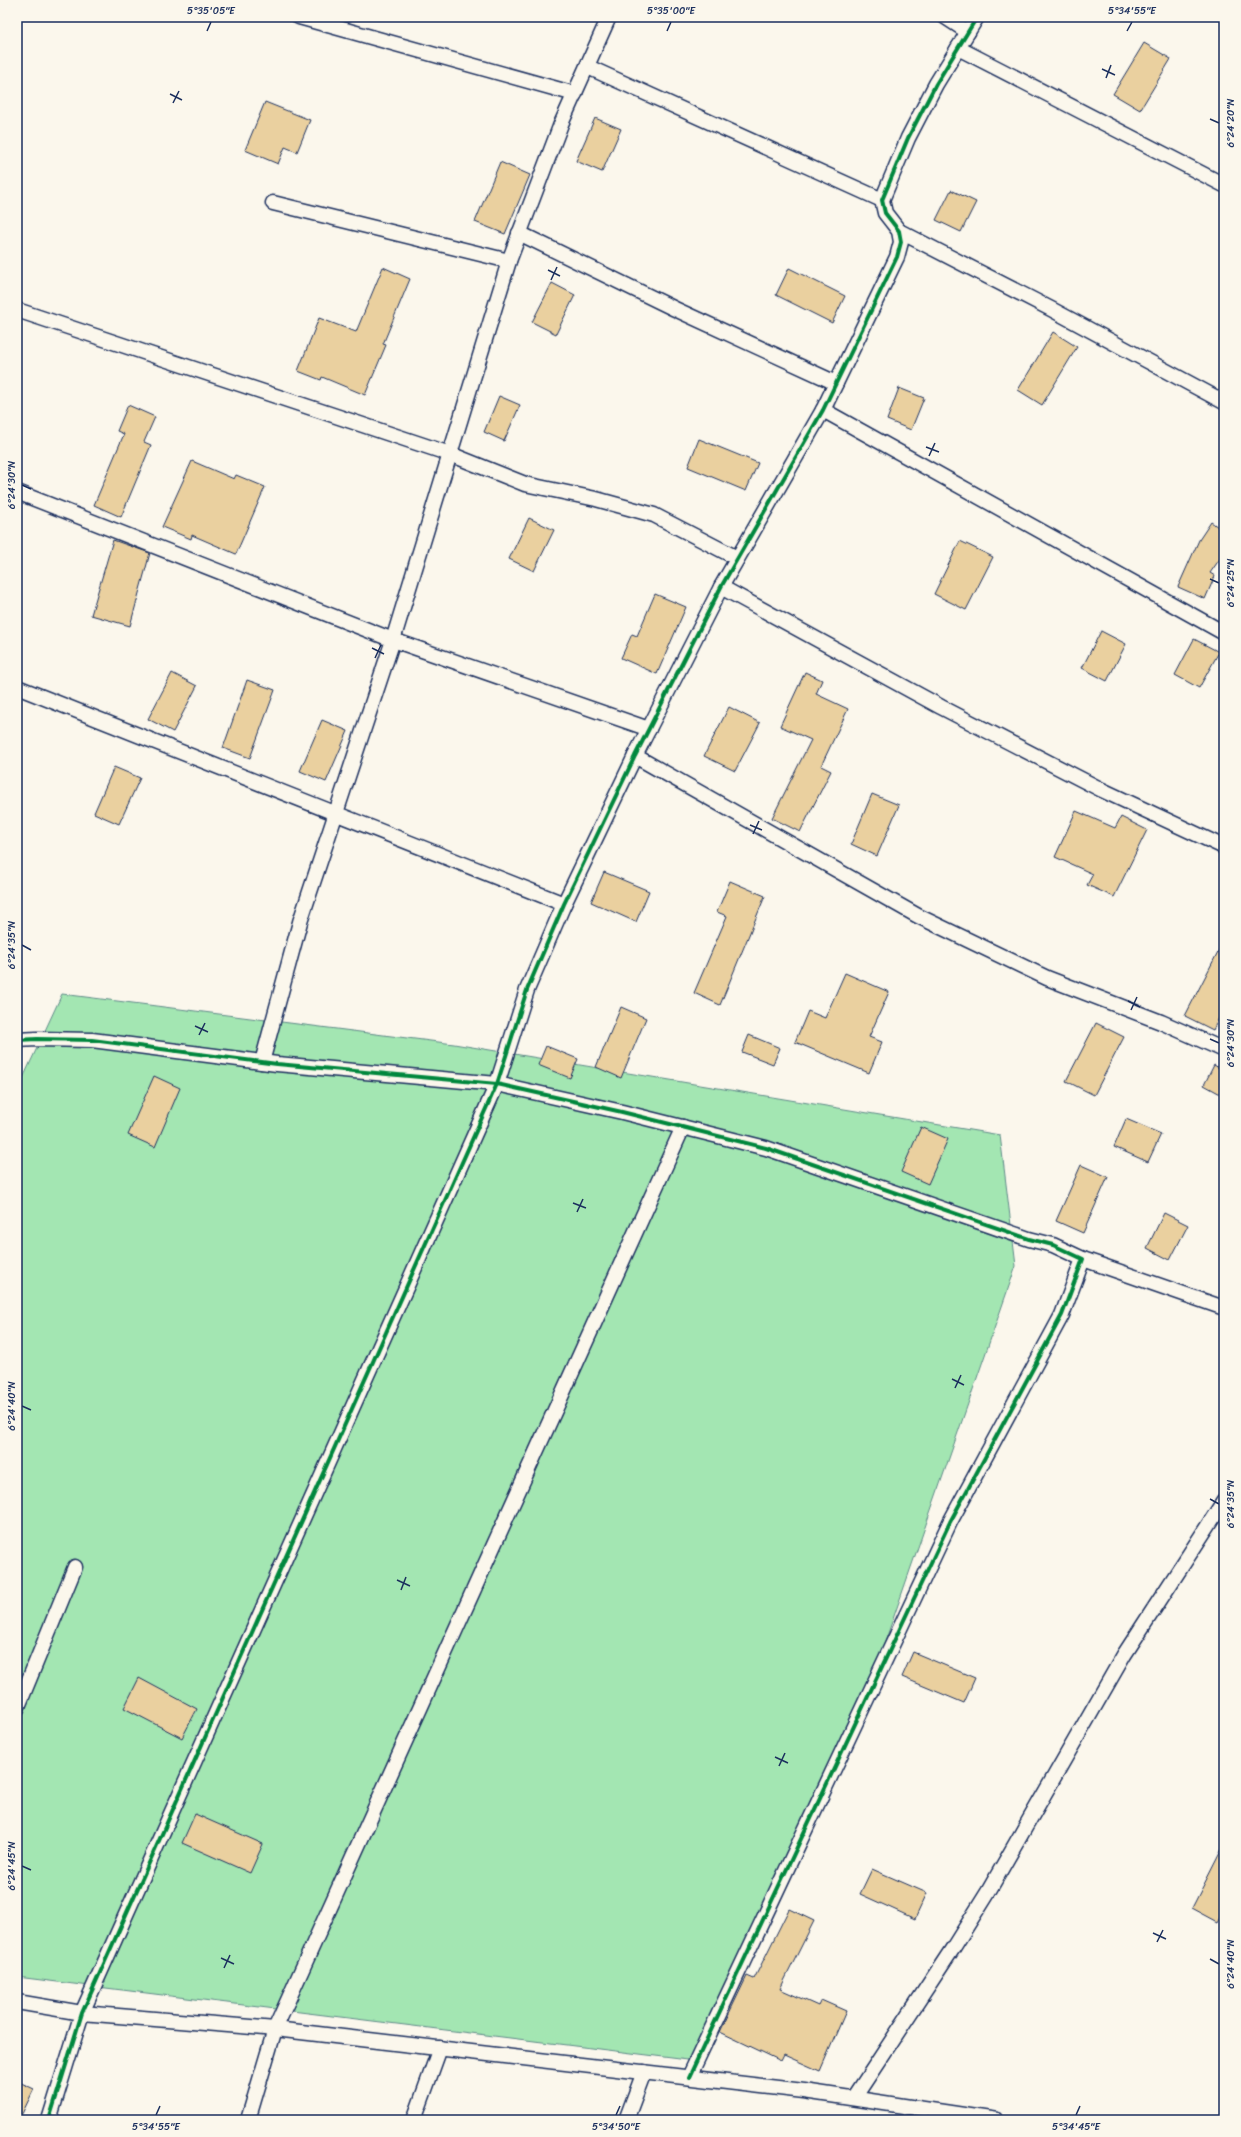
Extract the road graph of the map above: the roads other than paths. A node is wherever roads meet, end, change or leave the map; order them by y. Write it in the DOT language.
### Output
graph roads {
  1 [pos="299,17"];
  2 [pos="609,17"];
  3 [pos="945,17"];
  4 [pos="977,17"];
  5 [pos="968,32"];
  6 [pos="958,48"];
  7 [pos="588,67"];
  8 [pos="575,94"];
  9 [pos="1224,185"];
  10 [pos="882,200"];
  11 [pos="273,203"];
  12 [pos="899,231"];
  13 [pos="519,233"];
  14 [pos="509,261"];
  15 [pos="17,310"];
  16 [pos="836,383"];
  17 [pos="1224,402"];
  18 [pos="822,410"];
  19 [pos="450,454"];
  20 [pos="17,492"];
  21 [pos="738,558"];
  22 [pos="721,587"];
  23 [pos="1224,633"];
  24 [pos="393,640"];
  25 [pos="17,687"];
  26 [pos="649,729"];
  27 [pos="635,756"];
  28 [pos="335,812"];
  29 [pos="1224,847"];
  30 [pos="564,904"];
  31 [pos="17,1040"];
  32 [pos="1224,1050"];
  33 [pos="262,1062"];
  34 [pos="497,1084"];
  35 [pos="683,1127"];
  36 [pos="1083,1259"];
  37 [pos="1224,1308"];
  38 [pos="1224,1501"];
  39 [pos="75,1567"];
  40 [pos="17,1709"];
  41 [pos="17,2002"];
  42 [pos="82,2014"];
  43 [pos="275,2028"];
  44 [pos="440,2048"];
  45 [pos="644,2072"];
  46 [pos="688,2077"];
  47 [pos="854,2098"];
  48 [pos="932,2116"];
  49 [pos="49,2120"];
  50 [pos="248,2120"];
  51 [pos="414,2120"];
  52 [pos="626,2120"];
  53 [pos="997,2120"];
  1 -- 8 [label="street"];
  2 -- 7 [label="street"];
  3 -- 5 [label="street"];
  4 -- 5 [label="street"];
  5 -- 6 [label="street"];
  6 -- 9 [label="street"];
  6 -- 10 [label="street"];
  7 -- 8 [label="street"];
  7 -- 10 [label="street"];
  8 -- 13 [label="street"];
  10 -- 12 [label="street"];
  11 -- 14 [label="street"];
  12 -- 16 [label="street"];
  12 -- 17 [label="street"];
  13 -- 14 [label="street"];
  13 -- 16 [label="street"];
  14 -- 19 [label="street"];
  15 -- 19 [label="street"];
  16 -- 18 [label="street"];
  18 -- 21 [label="street"];
  18 -- 23 [label="street"];
  19 -- 21 [label="street"];
  19 -- 24 [label="street"];
  20 -- 24 [label="street"];
  21 -- 22 [label="street"];
  22 -- 26 [label="street"];
  22 -- 29 [label="street"];
  24 -- 26 [label="street"];
  24 -- 28 [label="street"];
  25 -- 28 [label="street"];
  26 -- 27 [label="street"];
  27 -- 30 [label="street"];
  27 -- 32 [label="street"];
  28 -- 30 [label="street"];
  28 -- 33 [label="street"];
  30 -- 34 [label="street"];
  31 -- 33 [label="street"];
  33 -- 34 [label="street"];
  34 -- 35 [label="street"];
  34 -- 42 [label="street"];
  35 -- 36 [label="street"];
  35 -- 43 [label="street"];
  36 -- 37 [label="street"];
  36 -- 46 [label="street"];
  38 -- 47 [label="street"];
  39 -- 40 [label="street"];
  41 -- 42 [label="street"];
  42 -- 43 [label="street"];
  42 -- 49 [label="street"];
  43 -- 44 [label="street"];
  43 -- 50 [label="street"];
  44 -- 45 [label="street"];
  44 -- 51 [label="street"];
  45 -- 46 [label="street"];
  45 -- 52 [label="street"];
  46 -- 47 [label="street"];
  47 -- 48 [label="street"];
  48 -- 53 [label="street"];
}
